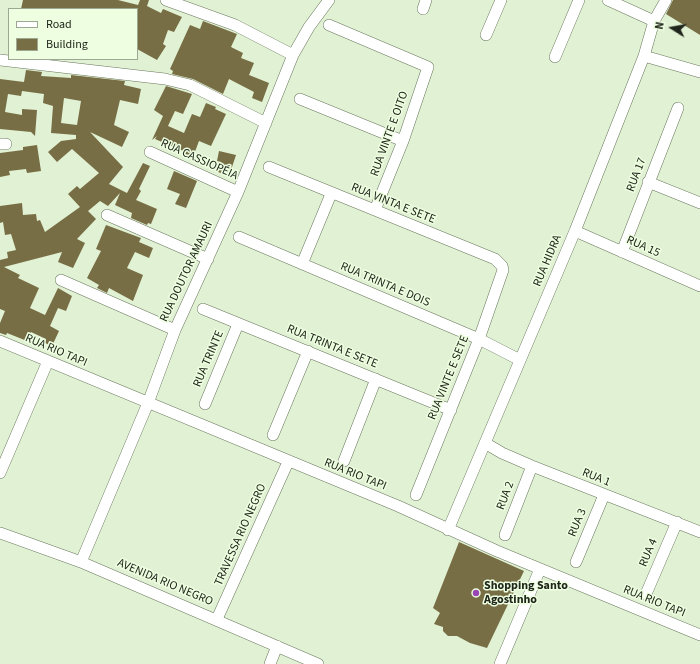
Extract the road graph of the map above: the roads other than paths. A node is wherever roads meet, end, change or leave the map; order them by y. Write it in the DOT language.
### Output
graph roads {
  1 [pos="166,0"];
  2 [pos="329,0"];
  3 [pos="501,0"];
  4 [pos="579,0"];
  5 [pos="608,0"];
  6 [pos="666,0"];
  7 [pos="654,21"];
  8 [pos="329,25"];
  9 [pos="486,35"];
  10 [pos="293,55"];
  11 [pos="644,56"];
  12 [pos="555,57"];
  13 [pos="0,60"];
  14 [pos="700,72"];
  15 [pos="300,99"];
  16 [pos="678,108"];
  17 [pos="266,123"];
  18 [pos="403,141"];
  19 [pos="150,152"];
  20 [pos="269,167"];
  21 [pos="648,182"];
  22 [pos="238,192"];
  23 [pos="332,194"];
  24 [pos="700,203"];
  25 [pos="375,210"];
  26 [pos="107,215"];
  27 [pos="575,231"];
  28 [pos="239,237"];
  29 [pos="622,252"];
  30 [pos="208,259"];
  31 [pos="302,264"];
  32 [pos="503,270"];
  33 [pos="61,280"];
  34 [pos="700,286"];
  35 [pos="203,309"];
  36 [pos="238,324"];
  37 [pos="175,330"];
  38 [pos="479,339"];
  39 [pos="0,342"];
  40 [pos="308,351"];
  41 [pos="520,360"];
  42 [pos="48,361"];
  43 [pos="376,379"];
  44 [pos="148,403"];
  45 [pos="204,404"];
  46 [pos="451,410"];
  47 [pos="273,435"];
  48 [pos="485,443"];
  49 [pos="344,461"];
  50 [pos="288,462"];
  51 [pos="532,466"];
  52 [pos="0,473"];
  53 [pos="416,495"];
  54 [pos="604,495"];
  55 [pos="677,522"];
  56 [pos="448,530"];
  57 [pos="700,532"];
  58 [pos="0,533"];
  59 [pos="504,535"];
  60 [pos="81,562"];
  61 [pos="576,562"];
  62 [pos="540,569"];
  63 [pos="646,594"];
  64 [pos="217,619"];
  65 [pos="700,635"];
  66 [pos="277,646"];
  67 [pos="270,664"];
  68 [pos="318,664"];
  69 [pos="500,664"];
  1 -- 10 [label="street"];
  2 -- 10 [label="street, RUA DOUTOR AMAURI"];
  3 -- 9 [label="street"];
  4 -- 12 [label="street"];
  5 -- 7 [label="street"];
  6 -- 7 [label="street, RUA HIDRA"];
  7 -- 11 [label="street, RUA HIDRA"];
  8 -- 18 [label="street, RUA VINTE E OITO"];
  10 -- 17 [label="street, RUA DOUTOR AMAURI"];
  11 -- 14 [label="street"];
  11 -- 27 [label="street, RUA HIDRA"];
  13 -- 17 [label="street"];
  15 -- 18 [label="street"];
  16 -- 21 [label="street, RUA 17"];
  17 -- 22 [label="street, RUA DOUTOR AMAURI"];
  18 -- 25 [label="street, RUA VINTE E OITO"];
  19 -- 22 [label="street, RUA CASSIOPÉIA"];
  20 -- 23 [label="street, RUA VINTA E SETE"];
  21 -- 24 [label="street"];
  21 -- 29 [label="street, RUA 17"];
  22 -- 30 [label="street, RUA DOUTOR AMAURI"];
  23 -- 25 [label="street, RUA VINTA E SETE"];
  23 -- 31 [label="street"];
  25 -- 32 [label="street, RUA VINTA E SETE"];
  26 -- 30 [label="street"];
  27 -- 29 [label="street, RUA 15"];
  27 -- 41 [label="street, RUA HIDRA"];
  28 -- 31 [label="street, RUA TRINTA E DOIS"];
  29 -- 34 [label="street, RUA 15"];
  30 -- 37 [label="street, RUA DOUTOR AMAURI"];
  31 -- 38 [label="street, RUA TRINTA E DOIS"];
  32 -- 38 [label="street, RUA VINTE E SETE"];
  33 -- 37 [label="street"];
  35 -- 36 [label="street, RUA TRINTA E SETE"];
  36 -- 40 [label="street, RUA TRINTA E SETE"];
  36 -- 45 [label="street, RUA TRINTE"];
  37 -- 44 [label="street, RUA DOUTOR AMAURI"];
  38 -- 41 [label="street, RUA TRINTA E DOIS"];
  38 -- 46 [label="street, RUA VINTE E SETE"];
  39 -- 42 [label="street, RUA RIO TAPI"];
  40 -- 43 [label="street, RUA TRINTA E SETE"];
  40 -- 47 [label="street"];
  41 -- 48 [label="street, RUA HIDRA"];
  42 -- 44 [label="street, RUA RIO TAPI"];
  42 -- 52 [label="street"];
  43 -- 46 [label="street, RUA TRINTA E SETE"];
  43 -- 49 [label="street"];
  44 -- 50 [label="street, RUA RIO TAPI"];
  44 -- 60 [label="street, RUA DOUTOR AMAURI"];
  46 -- 53 [label="street, RUA VINTE E SETE"];
  48 -- 51 [label="street, RUA 1"];
  48 -- 56 [label="street, RUA HIDRA"];
  50 -- 56 [label="street, RUA RIO TAPI"];
  50 -- 64 [label="street, TRAVESSA RIO NEGRO"];
  51 -- 54 [label="street, RUA 1"];
  51 -- 59 [label="street, RUA 2"];
  54 -- 55 [label="street, RUA 1"];
  54 -- 61 [label="street, RUA 3"];
  55 -- 57 [label="street, RUA 1"];
  55 -- 63 [label="street, RUA 4"];
  56 -- 62 [label="street, RUA RIO TAPI"];
  58 -- 60 [label="street, AVENIDA RIO NEGRO"];
  60 -- 64 [label="street, AVENIDA RIO NEGRO"];
  62 -- 65 [label="street, RUA RIO TAPI"];
  62 -- 69 [label="street"];
  64 -- 66 [label="street, AVENIDA RIO NEGRO"];
  66 -- 67 [label="street"];
  66 -- 68 [label="street, AVENIDA RIO NEGRO"];
}
